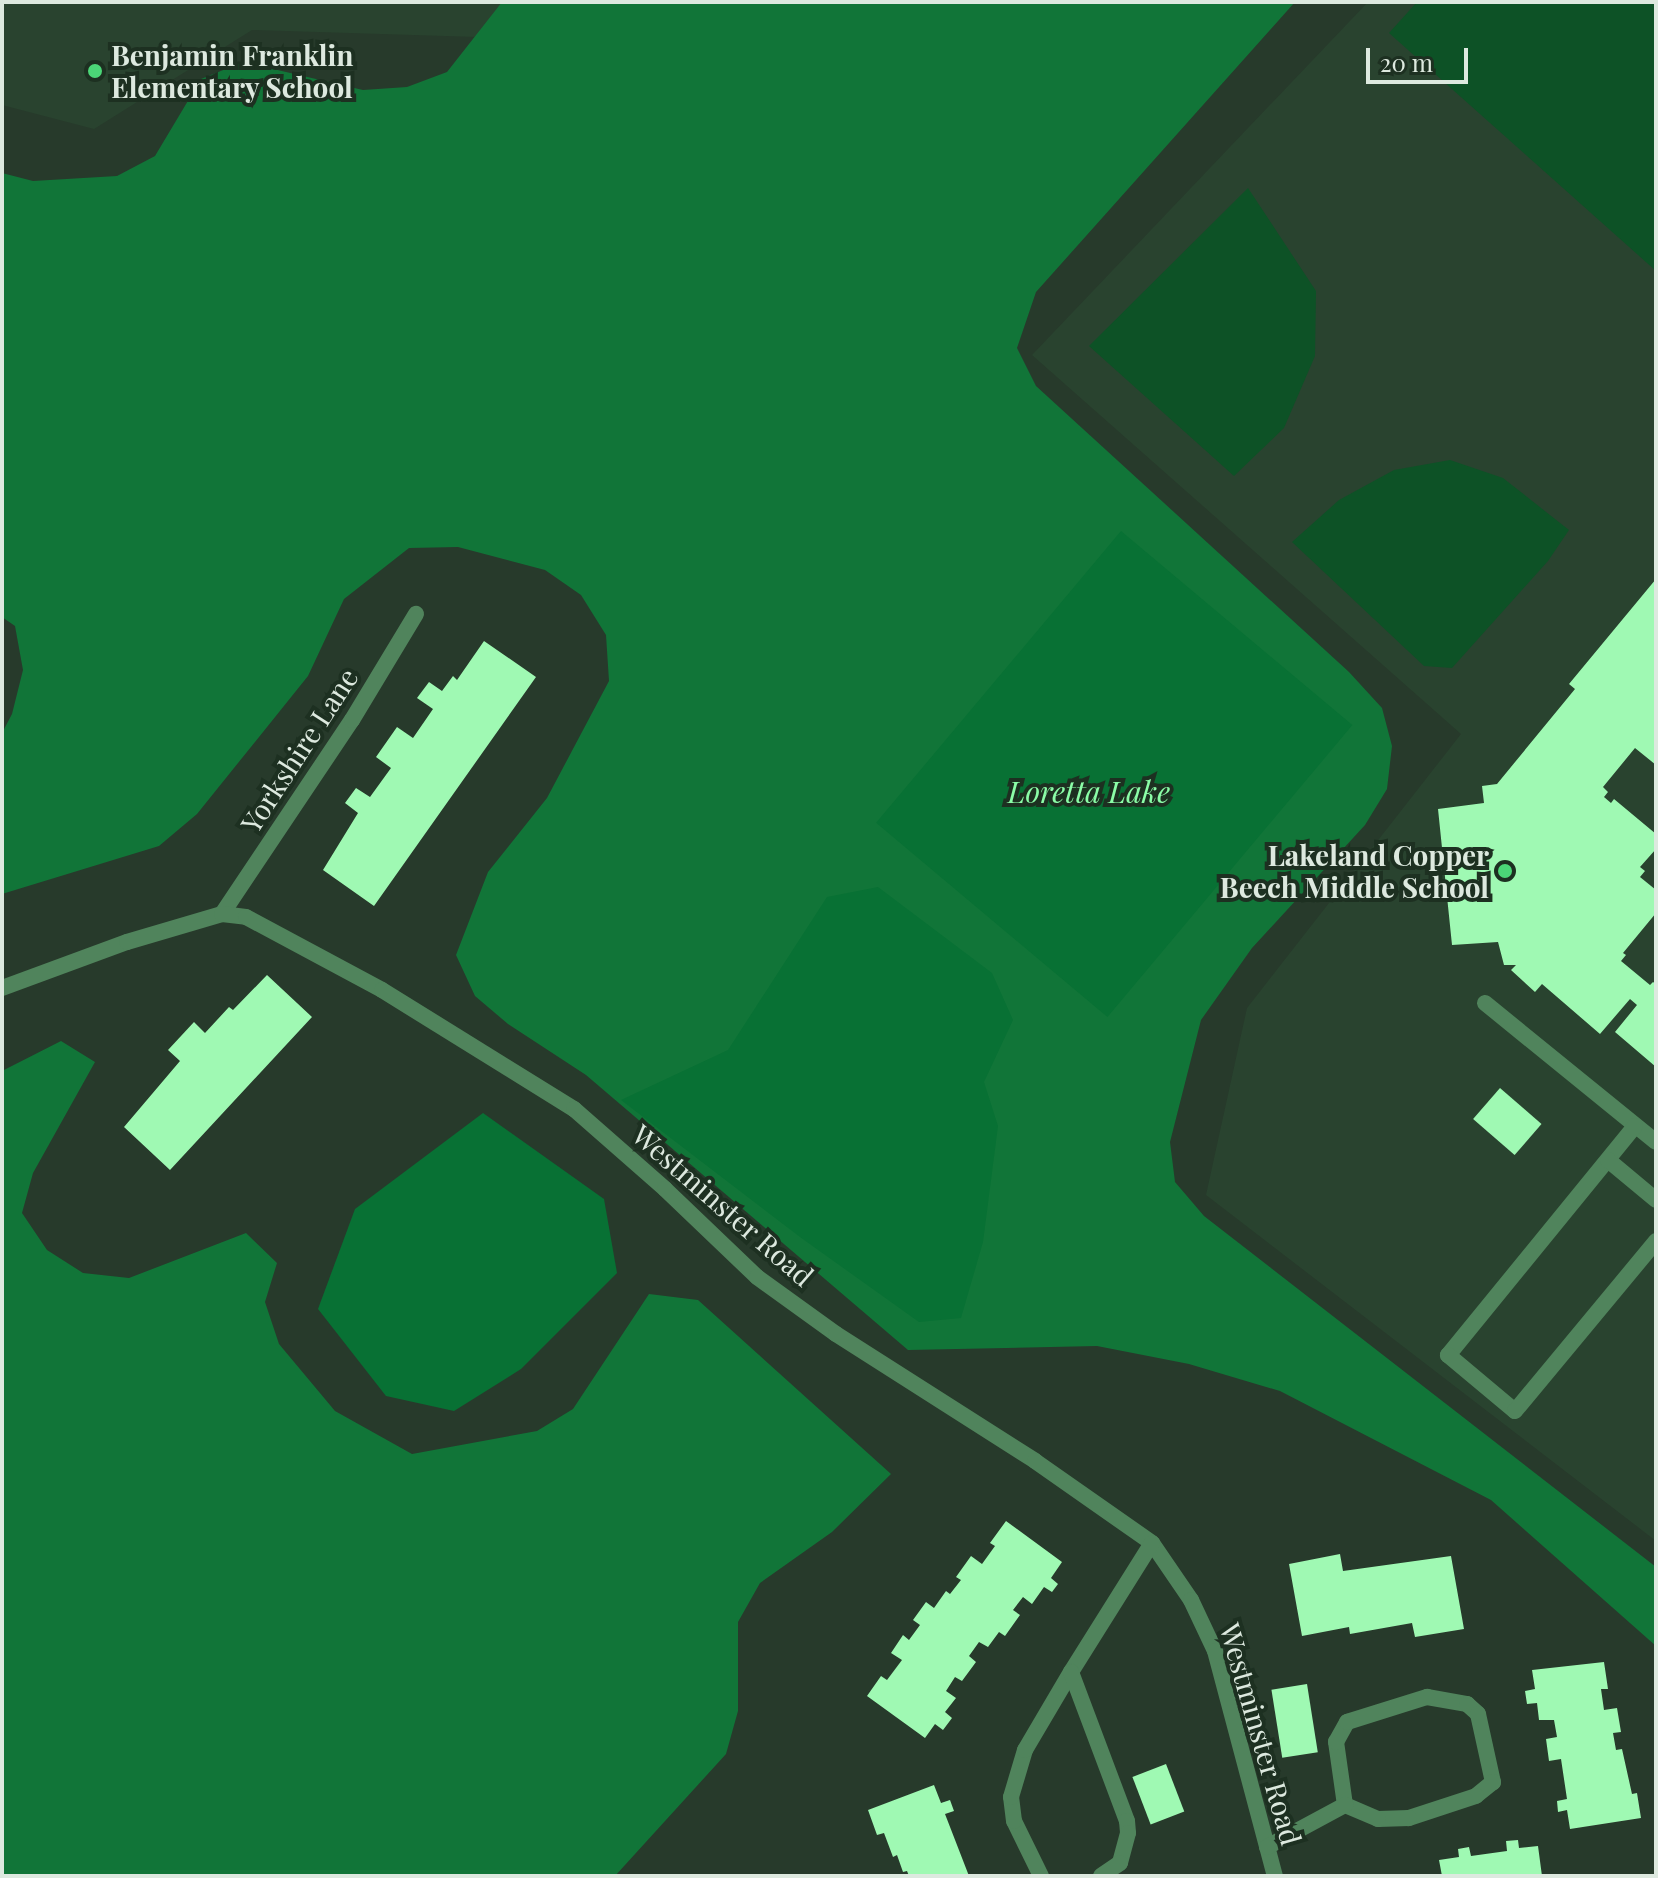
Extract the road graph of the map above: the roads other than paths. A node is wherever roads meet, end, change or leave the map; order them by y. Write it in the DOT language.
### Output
graph roads {
  1 [pos="416,614"];
  2 [pos="222,914"];
  3 [pos="2,988"];
  4 [pos="1485,1003"];
  5 [pos="1635,1126"];
  6 [pos="1656,1142"];
  7 [pos="1608,1160"];
  8 [pos="1656,1200"];
  9 [pos="1656,1241"];
  10 [pos="1152,1543"];
  11 [pos="1071,1672"];
  12 [pos="1345,1805"];
  13 [pos="1267,1847"];
  14 [pos="1041,1876"];
  15 [pos="1101,1876"];
  16 [pos="1275,1876"];
  1 -- 2 [label="street, Yorkshire Lane"];
  2 -- 3 [label="street"];
  2 -- 10 [label="street, Westminster Road"];
  4 -- 5 [label="street"];
  5 -- 6 [label="street"];
  5 -- 7 [label="street"];
  7 -- 8 [label="street"];
  7 -- 9 [label="street"];
  10 -- 11 [label="street"];
  10 -- 13 [label="street, Westminster Road"];
  11 -- 14 [label="street"];
  11 -- 15 [label="street"];
  12 -- 12 [label="street"];
  12 -- 13 [label="street"];
  13 -- 16 [label="street, Westminster Road"];
}
